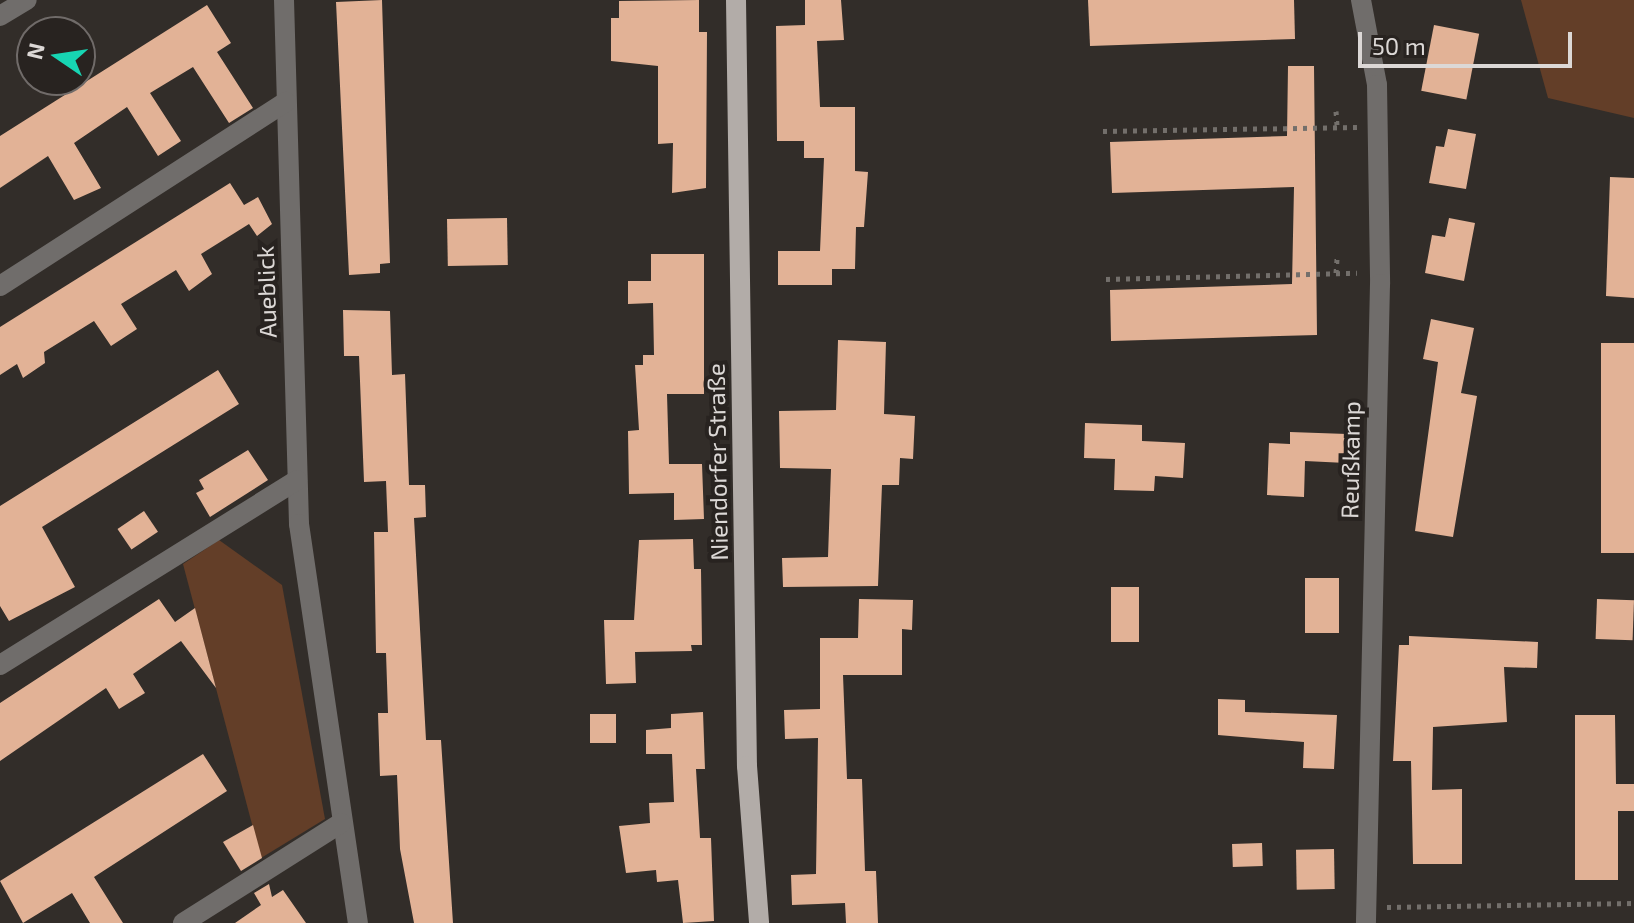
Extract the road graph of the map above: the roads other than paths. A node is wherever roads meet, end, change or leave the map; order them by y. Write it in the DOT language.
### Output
graph roads {
  1 [pos="27,0"];
  2 [pos="284,0"];
  3 [pos="736,0"];
  4 [pos="1361,0"];
  5 [pos="0,16"];
  6 [pos="286,102"];
  7 [pos="0,286"];
  8 [pos="297,480"];
  9 [pos="0,665"];
  10 [pos="341,823"];
  11 [pos="1366,915"];
  12 [pos="183,923"];
  13 [pos="358,923"];
  14 [pos="759,923"];
  1 -- 5 [label="street"];
  2 -- 6 [label="street, Aueblick"];
  3 -- 14 [label="main road, Niendorfer Straße"];
  4 -- 11 [label="street, Reußkamp"];
  6 -- 7 [label="street"];
  6 -- 8 [label="street, Aueblick"];
  8 -- 9 [label="street"];
  8 -- 10 [label="street, Aueblick"];
  10 -- 12 [label="street"];
  10 -- 13 [label="street, Aueblick"];
}
